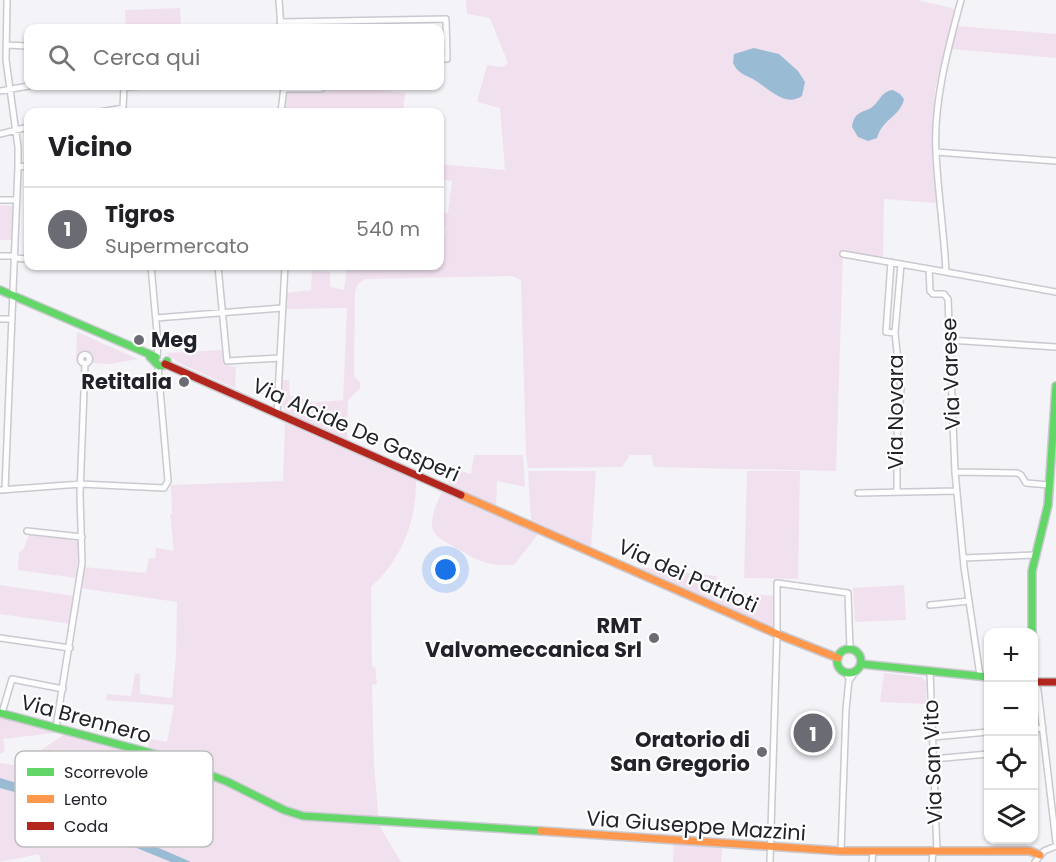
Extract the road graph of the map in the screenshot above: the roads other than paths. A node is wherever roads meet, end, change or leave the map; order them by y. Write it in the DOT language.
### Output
graph roads {
  1 [pos="8,0"];
  2 [pos="279,0"];
  3 [pos="961,0"];
  4 [pos="3,20"];
  5 [pos="364,21"];
  6 [pos="281,24"];
  7 [pos="302,24"];
  8 [pos="364,24"];
  9 [pos="6,45"];
  10 [pos="24,46"];
  11 [pos="444,59"];
  12 [pos="24,87"];
  13 [pos="10,89"];
  14 [pos="124,90"];
  15 [pos="284,90"];
  16 [pos="0,91"];
  17 [pos="124,108"];
  18 [pos="281,108"];
  19 [pos="24,128"];
  20 [pos="15,129"];
  21 [pos="0,134"];
  22 [pos="936,152"];
  23 [pos="1056,161"];
  24 [pos="24,166"];
  25 [pos="18,167"];
  26 [pos="0,200"];
  27 [pos="16,200"];
  28 [pos="843,254"];
  29 [pos="0,256"];
  30 [pos="15,257"];
  31 [pos="24,258"];
  32 [pos="891,262"];
  33 [pos="901,264"];
  34 [pos="928,269"];
  35 [pos="151,270"];
  36 [pos="218,270"];
  37 [pos="285,270"];
  38 [pos="946,272"];
  39 [pos="0,290"];
  40 [pos="1056,292"];
  41 [pos="13,296"];
  42 [pos="282,308"];
  43 [pos="222,313"];
  44 [pos="156,318"];
  45 [pos="0,319"];
  46 [pos="12,319"];
  47 [pos="895,333"];
  48 [pos="949,340"];
  49 [pos="1056,347"];
  50 [pos="280,358"];
  51 [pos="162,361"];
  52 [pos="85,364"];
  53 [pos="1056,386"];
  54 [pos="278,412"];
  55 [pos="955,472"];
  56 [pos="81,484"];
  57 [pos="1049,485"];
  58 [pos="3,490"];
  59 [pos="957,491"];
  60 [pos="897,492"];
  61 [pos="858,493"];
  62 [pos="526,523"];
  63 [pos="27,531"];
  64 [pos="82,537"];
  65 [pos="1035,555"];
  66 [pos="963,558"];
  67 [pos="969,601"];
  68 [pos="930,605"];
  69 [pos="1032,628"];
  70 [pos="777,634"];
  71 [pos="0,638"];
  72 [pos="70,648"];
  73 [pos="850,649"];
  74 [pos="838,658"];
  75 [pos="861,664"];
  76 [pos="846,672"];
  77 [pos="855,672"];
  78 [pos="930,672"];
  79 [pos="980,676"];
  80 [pos="984,676"];
  81 [pos="1038,681"];
  82 [pos="1034,682"];
  83 [pos="1056,682"];
  84 [pos="848,683"];
  85 [pos="63,688"];
  86 [pos="1,713"];
  87 [pos="56,727"];
  88 [pos="1043,728"];
  89 [pos="1038,729"];
  90 [pos="984,732"];
  91 [pos="933,737"];
  92 [pos="140,751"];
  93 [pos="984,754"];
  94 [pos="933,759"];
  95 [pos="213,776"];
  96 [pos="331,817"];
  97 [pos="1056,844"];
  98 [pos="770,847"];
  99 [pos="841,851"];
  100 [pos="873,852"];
  101 [pos="935,852"];
  102 [pos="1040,855"];
  103 [pos="770,862"];
  104 [pos="872,862"];
  105 [pos="932,862"];
  106 [pos="1035,862"];
  1 -- 4 [label="street"];
  2 -- 6 [label="street"];
  3 -- 22 [label="street"];
  4 -- 9 [label="street"];
  5 -- 7 [label="street"];
  5 -- 8 [label="street"];
  5 -- 11 [label="street"];
  9 -- 10 [label="street"];
  9 -- 13 [label="street"];
  12 -- 13 [label="street"];
  13 -- 16 [label="street"];
  13 -- 20 [label="street"];
  14 -- 17 [label="street"];
  15 -- 18 [label="street"];
  19 -- 20 [label="street"];
  20 -- 21 [label="street"];
  20 -- 25 [label="street"];
  22 -- 23 [label="street"];
  22 -- 38 [label="street"];
  24 -- 25 [label="street"];
  25 -- 27 [label="street"];
  26 -- 27 [label="street"];
  27 -- 30 [label="street"];
  28 -- 32 [label="street"];
  29 -- 30 [label="street"];
  30 -- 31 [label="street"];
  30 -- 41 [label="street"];
  32 -- 33 [label="street"];
  32 -- 47 [label="street, Via Novara"];
  33 -- 34 [label="street"];
  33 -- 47 [label="street, Via Novara"];
  34 -- 38 [label="street"];
  34 -- 48 [label="street, Via Varese"];
  35 -- 44 [label="street"];
  36 -- 43 [label="street"];
  37 -- 42 [label="street"];
  38 -- 40 [label="street"];
  39 -- 41 [label="street, Via Alcide De Gasperi"];
  41 -- 46 [label="street"];
  41 -- 51 [label="street, Via Alcide De Gasperi"];
  42 -- 43 [label="street"];
  42 -- 50 [label="street"];
  43 -- 44 [label="street"];
  43 -- 50 [label="street"];
  44 -- 51 [label="street"];
  45 -- 46 [label="street"];
  46 -- 58 [label="street"];
  47 -- 60 [label="street, Via Novara"];
  48 -- 49 [label="street"];
  48 -- 55 [label="street, Via Varese"];
  50 -- 54 [label="street"];
  51 -- 54 [label="street, Via Alcide De Gasperi"];
  51 -- 56 [label="street"];
  52 -- 56 [label="street"];
  53 -- 57 [label="street"];
  54 -- 62 [label="street, Via Alcide De Gasperi"];
  55 -- 57 [label="street"];
  55 -- 59 [label="street, Via Varese"];
  56 -- 58 [label="street"];
  56 -- 64 [label="street"];
  57 -- 65 [label="street"];
  59 -- 60 [label="street"];
  59 -- 66 [label="street, Via Varese"];
  60 -- 61 [label="street"];
  62 -- 70 [label="street, Via dei Patrioti"];
  63 -- 64 [label="street"];
  64 -- 72 [label="street"];
  65 -- 66 [label="street"];
  65 -- 69 [label="street"];
  66 -- 67 [label="street, Via Varese"];
  67 -- 68 [label="street"];
  67 -- 79 [label="street, Via Varese"];
  70 -- 73 [label="street"];
  70 -- 74 [label="street, Via dei Patrioti"];
  70 -- 98 [label="street"];
  71 -- 72 [label="street"];
  72 -- 85 [label="street"];
  73 -- 74 [label="street"];
  73 -- 75 [label="street"];
  74 -- 76 [label="street"];
  75 -- 77 [label="street"];
  75 -- 78 [label="street"];
  76 -- 77 [label="street"];
  76 -- 84 [label="street"];
  77 -- 84 [label="street"];
  78 -- 79 [label="street"];
  78 -- 91 [label="street, Via San Vito"];
  79 -- 80 [label="street"];
  81 -- 83 [label="street"];
  82 -- 88 [label="street"];
  84 -- 99 [label="street"];
  85 -- 86 [label="street"];
  85 -- 87 [label="street"];
  86 -- 87 [label="street, Via Brennero"];
  87 -- 92 [label="street, Via Brennero"];
  88 -- 89 [label="street"];
  88 -- 97 [label="street"];
  90 -- 91 [label="street"];
  91 -- 94 [label="street, Via San Vito"];
  93 -- 94 [label="street"];
  94 -- 101 [label="street, Via San Vito"];
  95 -- 96 [label="street, Via Brennero"];
  96 -- 98 [label="street, Via Giuseppe Mazzini"];
  97 -- 102 [label="street"];
  98 -- 99 [label="street, Via Giuseppe Mazzini"];
  98 -- 103 [label="street"];
  99 -- 100 [label="street, Via Giuseppe Mazzini"];
  100 -- 101 [label="street, Via Giuseppe Mazzini"];
  100 -- 104 [label="street"];
  101 -- 102 [label="street, Via Giuseppe Mazzini"];
  101 -- 105 [label="street, Via San Vito"];
  102 -- 106 [label="street"];
}
